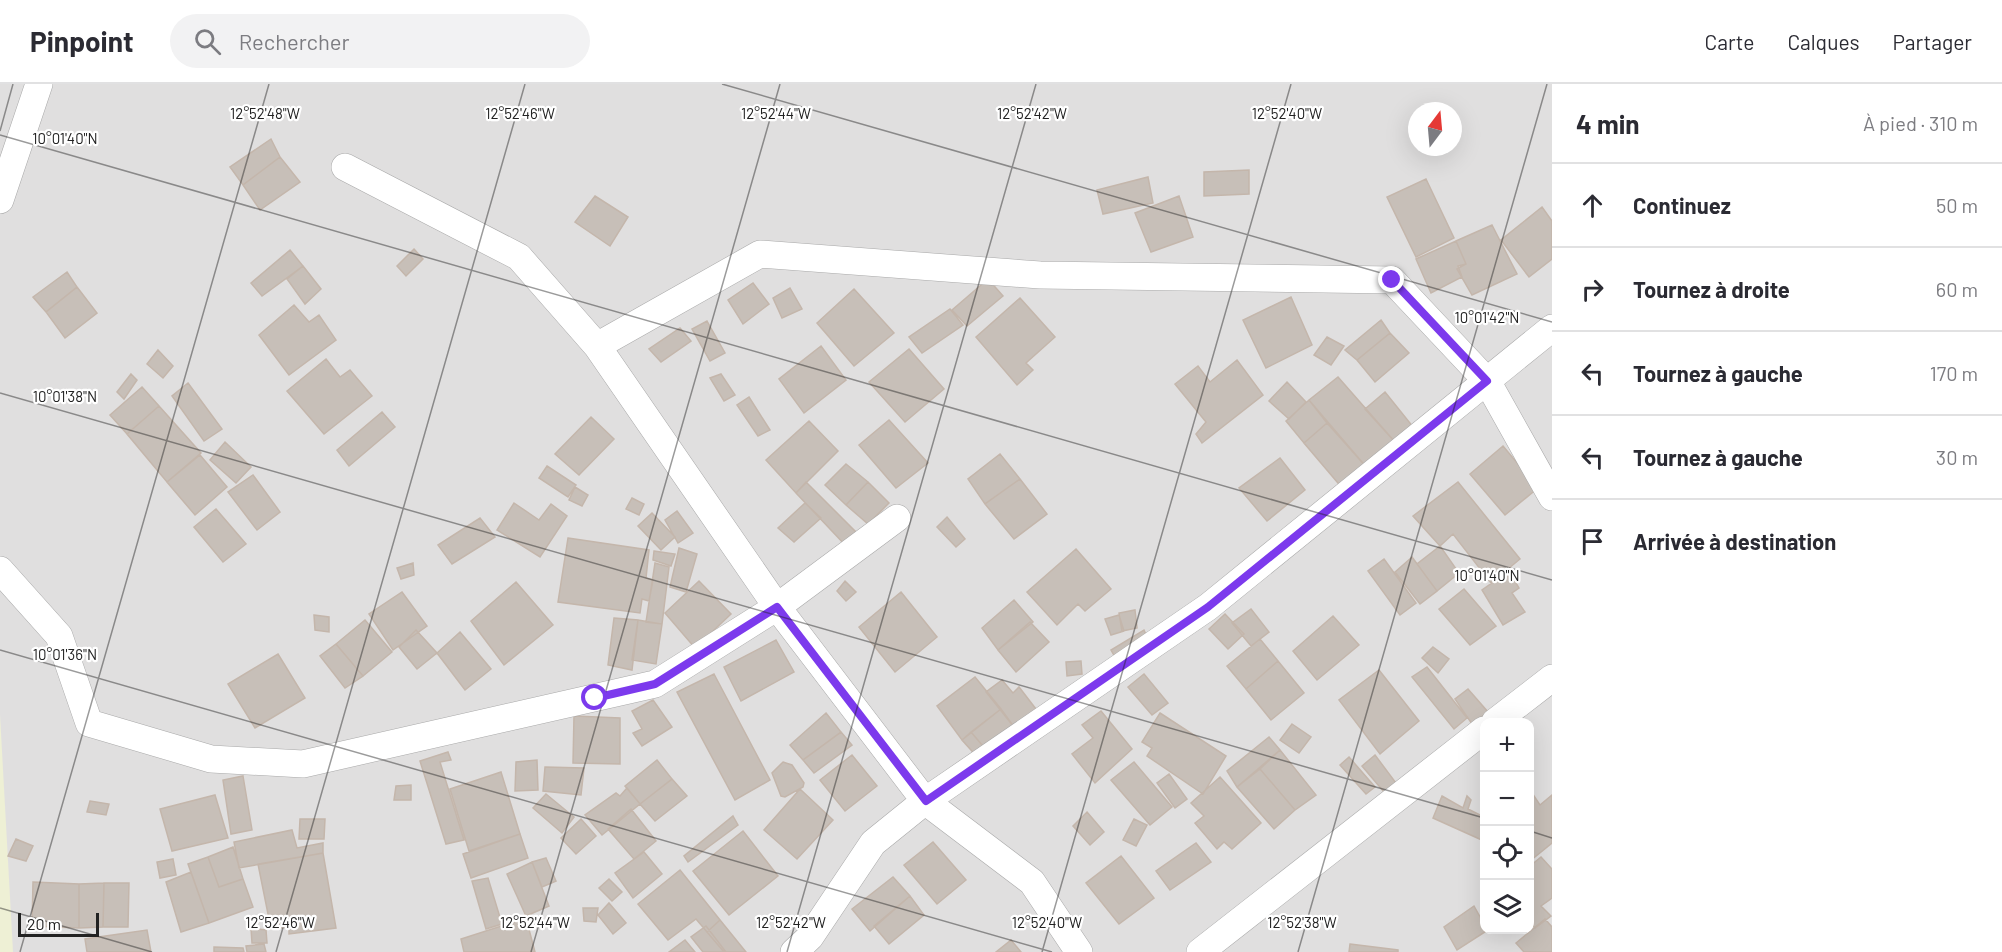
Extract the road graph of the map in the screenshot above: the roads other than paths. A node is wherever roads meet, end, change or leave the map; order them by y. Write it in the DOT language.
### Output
graph roads {
  1 [pos="39,84"];
  2 [pos="345,167"];
  3 [pos="0,200"];
  4 [pos="1552,328"];
  5 [pos="597,346"];
  6 [pos="1487,381"];
  7 [pos="1552,497"];
  8 [pos="897,518"];
  9 [pos="0,570"];
  10 [pos="777,607"];
  11 [pos="1552,678"];
  12 [pos="1501,718"];
  13 [pos="1480,734"];
  14 [pos="926,801"];
  15 [pos="794,952"];
  16 [pos="1079,952"];
  17 [pos="1200,952"];
  1 -- 3 [label="street"];
  2 -- 5 [label="street"];
  4 -- 6 [label="street"];
  5 -- 6 [label="street"];
  5 -- 10 [label="street"];
  6 -- 7 [label="street"];
  6 -- 14 [label="street"];
  8 -- 10 [label="street"];
  9 -- 10 [label="street"];
  10 -- 14 [label="street"];
  11 -- 12 [label="street"];
  13 -- 17 [label="street"];
  14 -- 15 [label="street"];
  14 -- 16 [label="street"];
}
